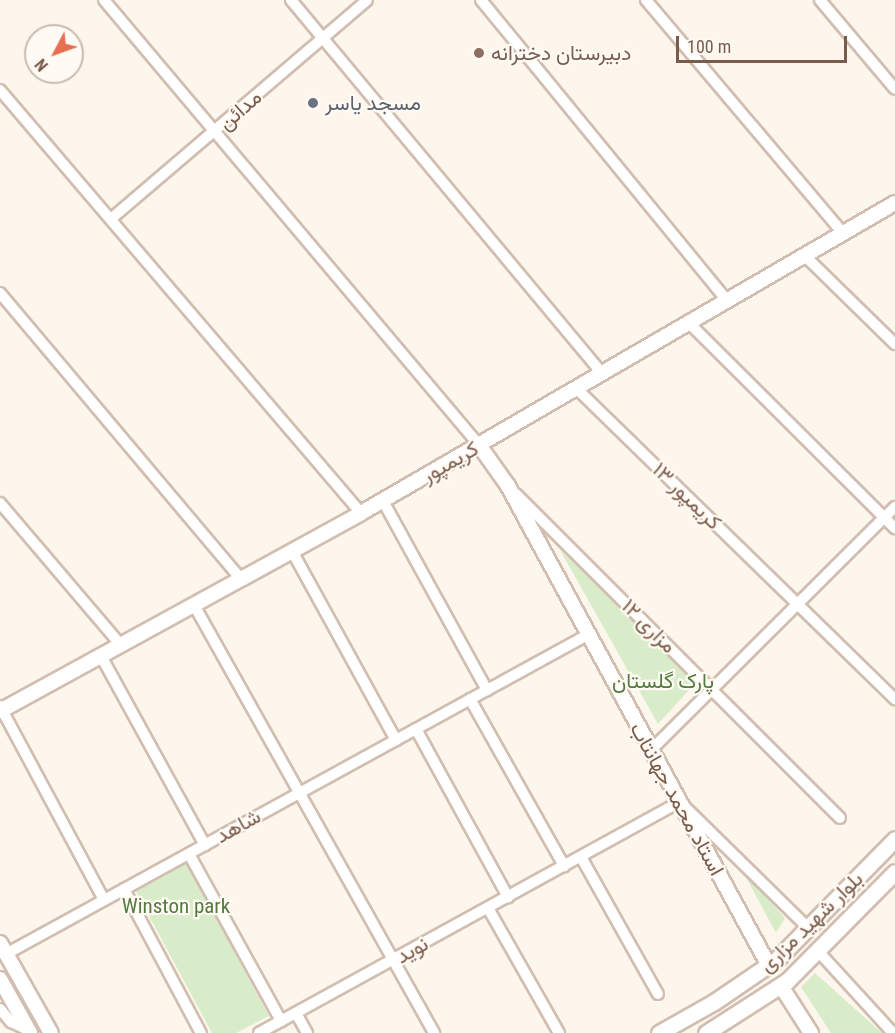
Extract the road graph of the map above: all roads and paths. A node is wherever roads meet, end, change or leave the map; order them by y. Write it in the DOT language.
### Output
graph roads {
  1 [pos="104,0"];
  2 [pos="291,0"];
  3 [pos="367,0"];
  4 [pos="481,0"];
  5 [pos="646,0"];
  6 [pos="820,0"];
  7 [pos="322,38"];
  8 [pos="895,89"];
  9 [pos="0,90"];
  10 [pos="213,133"];
  11 [pos="895,203"];
  12 [pos="112,218"];
  13 [pos="843,233"];
  14 [pos="805,256"];
  15 [pos="0,293"];
  16 [pos="727,301"];
  17 [pos="689,323"];
  18 [pos="895,344"];
  19 [pos="602,373"];
  20 [pos="576,388"];
  21 [pos="479,445"];
  22 [pos="508,486"];
  23 [pos="382,501"];
  24 [pos="0,503"];
  25 [pos="895,507"];
  26 [pos="361,513"];
  27 [pos="885,518"];
  28 [pos="895,528"];
  29 [pos="292,551"];
  30 [pos="241,579"];
  31 [pos="798,604"];
  32 [pos="194,605"];
  33 [pos="589,634"];
  34 [pos="121,645"];
  35 [pos="101,656"];
  36 [pos="712,689"];
  37 [pos="487,690"];
  38 [pos="470,699"];
  39 [pos="895,699"];
  40 [pos="1,709"];
  41 [pos="416,729"];
  42 [pos="396,740"];
  43 [pos="650,751"];
  44 [pos="299,793"];
  45 [pos="680,802"];
  46 [pos="840,818"];
  47 [pos="895,839"];
  48 [pos="205,845"];
  49 [pos="189,854"];
  50 [pos="581,857"];
  51 [pos="564,866"];
  52 [pos="895,872"];
  53 [pos="124,889"];
  54 [pos="508,897"];
  55 [pos="104,900"];
  56 [pos="488,908"];
  57 [pos="807,927"];
  58 [pos="3,948"];
  59 [pos="818,951"];
  60 [pos="393,960"];
  61 [pos="769,966"];
  62 [pos="0,979"];
  63 [pos="781,986"];
  64 [pos="658,994"];
  65 [pos="0,1009"];
  66 [pos="296,1013"];
  67 [pos="280,1022"];
  68 [pos="26,1032"];
  69 [pos="51,1033"];
  70 [pos="201,1033"];
  71 [pos="259,1033"];
  72 [pos="307,1033"];
  73 [pos="434,1033"];
  74 [pos="559,1033"];
  75 [pos="659,1033"];
  76 [pos="706,1033"];
  77 [pos="811,1033"];
  78 [pos="893,1033"];
  1 -- 10 [label="street"];
  2 -- 7 [label="street"];
  3 -- 7 [label="street, مدائن"];
  4 -- 16 [label="street"];
  5 -- 13 [label="street"];
  6 -- 8 [label="street"];
  7 -- 10 [label="street, مدائن"];
  7 -- 19 [label="street"];
  9 -- 12 [label="street"];
  10 -- 12 [label="street, مدائن"];
  10 -- 21 [label="street"];
  11 -- 13 [label="street, کریمپور"];
  12 -- 26 [label="street"];
  13 -- 14 [label="street, کریمپور"];
  14 -- 16 [label="street, کریمپور"];
  14 -- 18 [label="street"];
  15 -- 30 [label="street"];
  16 -- 17 [label="street, کریمپور"];
  17 -- 19 [label="street, کریمپور"];
  17 -- 27 [label="street"];
  19 -- 20 [label="street, کریمپور"];
  20 -- 21 [label="street, کریمپور"];
  20 -- 31 [label="street, کریمپور ۱۳"];
  21 -- 22 [label="street, استاد محمد جهانتاب"];
  21 -- 23 [label="street, کریمپور"];
  22 -- 33 [label="street, استاد محمد جهانتاب"];
  22 -- 36 [label="street, مزاری ۱۲"];
  23 -- 26 [label="street, کریمپور"];
  23 -- 37 [label="street"];
  24 -- 34 [label="street"];
  25 -- 27 [label="street"];
  26 -- 29 [label="street, کریمپور"];
  27 -- 28 [label="street"];
  27 -- 31 [label="street"];
  29 -- 30 [label="street, کریمپور"];
  29 -- 42 [label="street"];
  30 -- 32 [label="street, کریمپور"];
  31 -- 36 [label="street"];
  31 -- 39 [label="street, کریمپور ۱۳"];
  32 -- 34 [label="street, کریمپور"];
  32 -- 44 [label="street"];
  33 -- 37 [label="street, شاهد"];
  33 -- 43 [label="street, استاد محمد جهانتاب"];
  34 -- 35 [label="street, کریمپور"];
  35 -- 40 [label="street, کریمپور"];
  35 -- 48 [label="street"];
  36 -- 43 [label="street"];
  36 -- 46 [label="street, مزاری ۱۲"];
  37 -- 38 [label="street, شاهد"];
  38 -- 41 [label="street, شاهد"];
  38 -- 51 [label="street"];
  40 -- 55 [label="street"];
  41 -- 42 [label="street, شاهد"];
  41 -- 54 [label="street"];
  42 -- 44 [label="street, شاهد"];
  43 -- 45 [label="street, استاد محمد جهانتاب"];
  44 -- 48 [label="street, شاهد"];
  44 -- 60 [label="street"];
  45 -- 50 [label="street, نوید"];
  45 -- 57 [label="street"];
  45 -- 61 [label="street, استاد محمد جهانتاب"];
  47 -- 57 [label="main road, بلوار شهید مزاری"];
  48 -- 49 [label="street, شاهد"];
  49 -- 53 [label="street, شاهد"];
  49 -- 67 [label="street"];
  50 -- 51 [label="street, نوید"];
  50 -- 64 [label="street"];
  51 -- 54 [label="street, نوید"];
  52 -- 59 [label="main road, بلوار شهید مزاری"];
  53 -- 55 [label="street, شاهد"];
  53 -- 70 [label="street"];
  54 -- 56 [label="street, نوید"];
  55 -- 58 [label="street, شاهد"];
  56 -- 60 [label="street, نوید"];
  56 -- 74 [label="street"];
  57 -- 61 [label="main road, بلوار شهید مزاری"];
  58 -- 69 [label="street"];
  59 -- 63 [label="main road, بلوار شهید مزاری"];
  59 -- 78 [label="street"];
  60 -- 66 [label="street, نوید"];
  60 -- 73 [label="street"];
  61 -- 75 [label="main road, بلوار شهید مزاری"];
  62 -- 68 [label="street"];
  63 -- 76 [label="main road, بلوار شهید مزاری"];
  63 -- 77 [label="street"];
  65 -- 68 [label="street"];
  66 -- 67 [label="street, نوید"];
  66 -- 72 [label="street"];
  67 -- 71 [label="street, نوید"];
}
